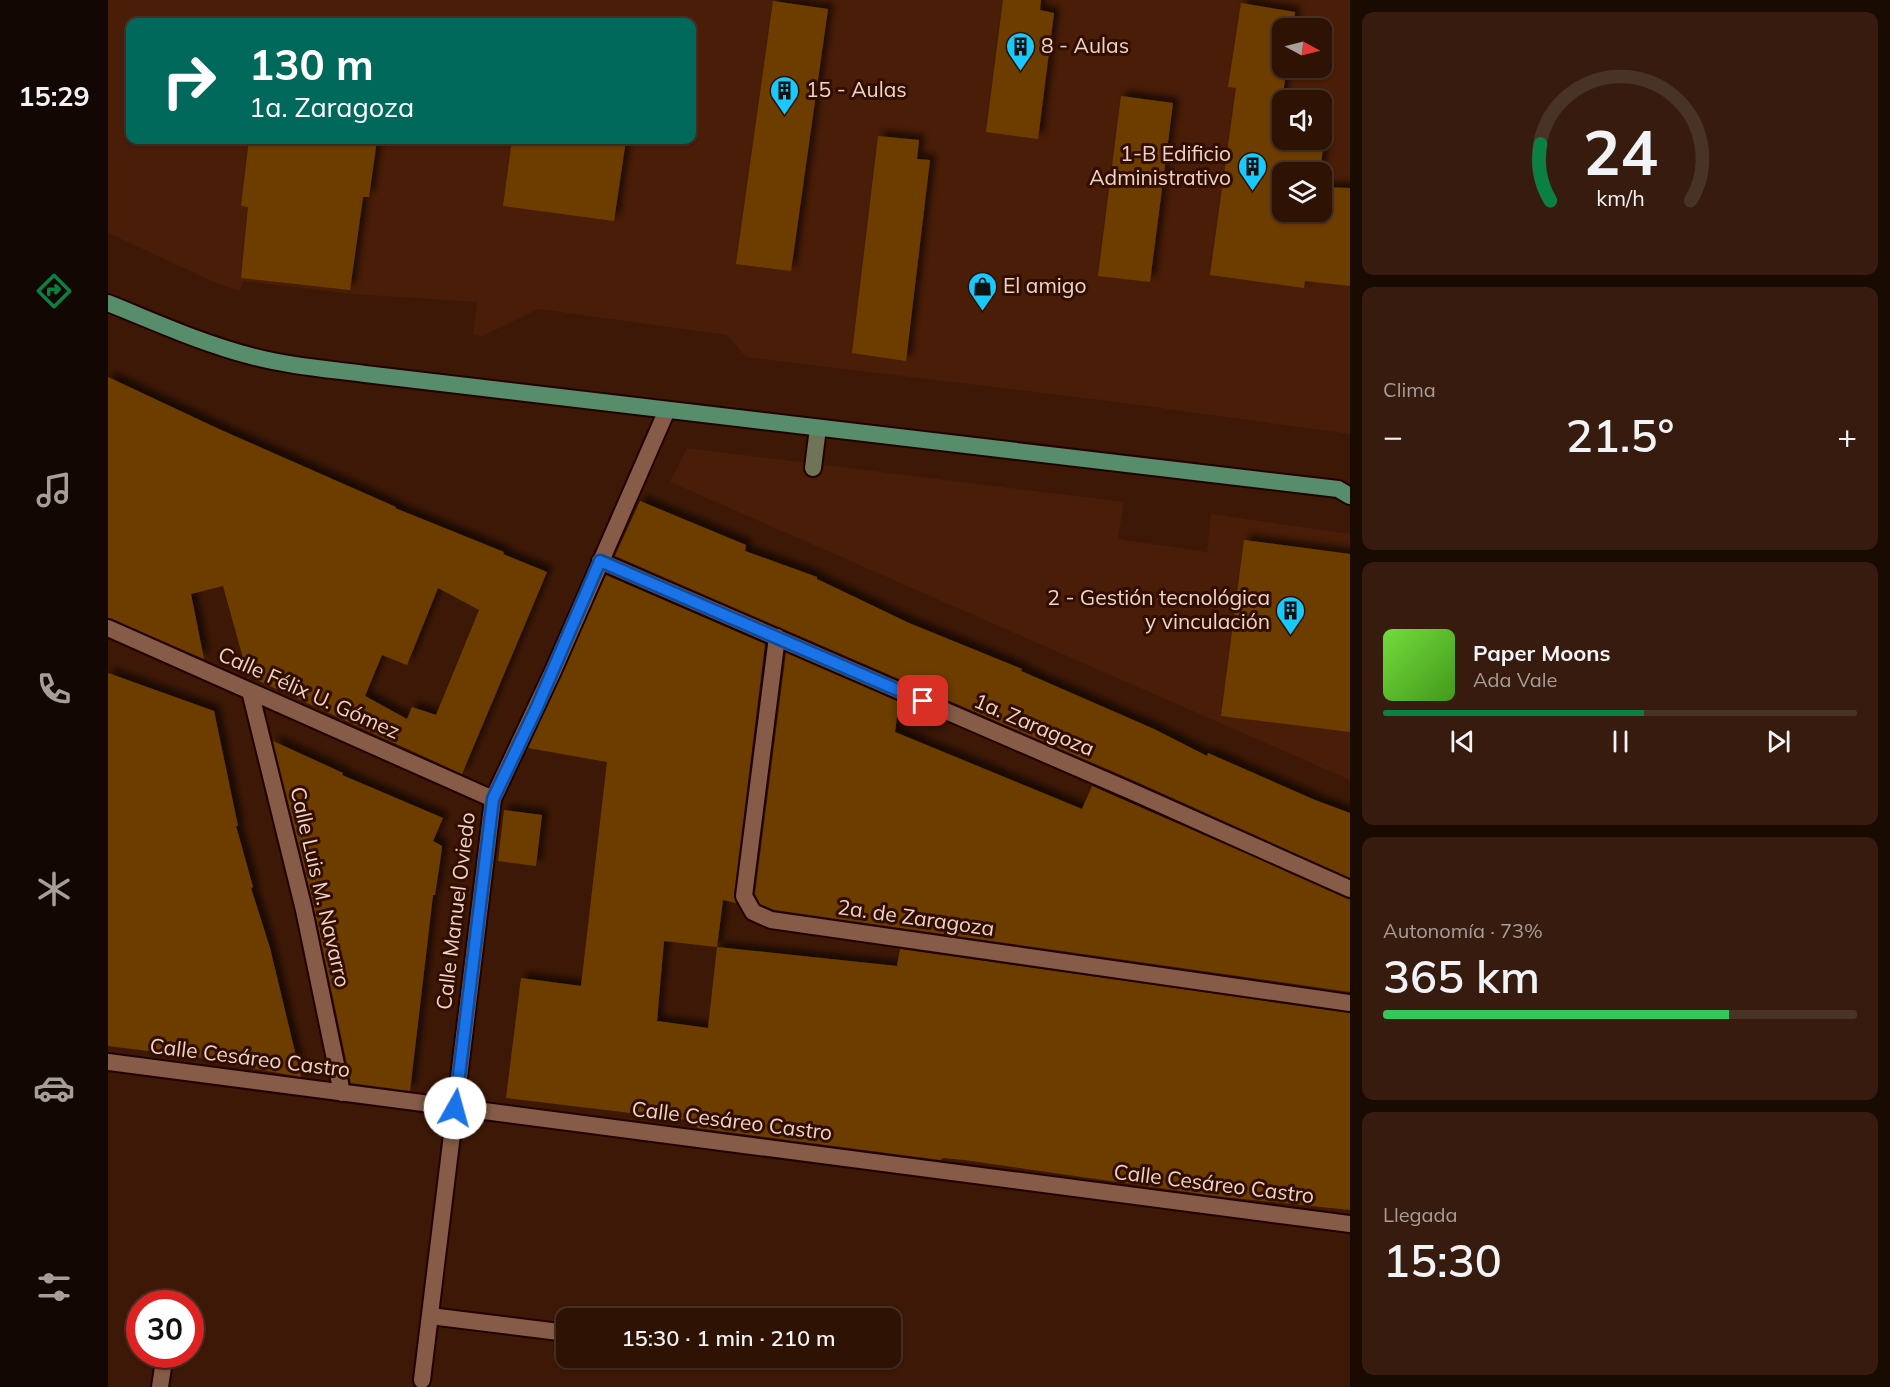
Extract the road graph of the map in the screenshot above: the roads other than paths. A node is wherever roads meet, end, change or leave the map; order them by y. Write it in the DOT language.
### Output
graph roads {
  1 [pos="108,303"];
  2 [pos="667,410"];
  3 [pos="818,428"];
  4 [pos="813,468"];
  5 [pos="1346,490"];
  6 [pos="600,561"];
  7 [pos="108,628"];
  8 [pos="777,637"];
  9 [pos="250,691"];
  10 [pos="493,799"];
  11 [pos="1350,889"];
  12 [pos="1350,1003"];
  13 [pos="108,1062"];
  14 [pos="342,1093"];
  15 [pos="455,1108"];
  16 [pos="1350,1224"];
  17 [pos="430,1317"];
  18 [pos="556,1332"];
  19 [pos="163,1368"];
  20 [pos="422,1380"];
  21 [pos="160,1387"];
  1 -- 2 [label="main road"];
  2 -- 3 [label="main road"];
  2 -- 6 [label="street, Calle Manuel Oviedo"];
  3 -- 4 [label="main road"];
  3 -- 5 [label="main road"];
  6 -- 8 [label="street, 1a. Zaragoza"];
  6 -- 10 [label="street, Calle Manuel Oviedo"];
  7 -- 9 [label="street, Calle Félix U. Gómez"];
  8 -- 11 [label="street, 1a. Zaragoza"];
  8 -- 12 [label="street, 2a. de Zaragoza"];
  9 -- 10 [label="street, Calle Félix U. Gómez"];
  9 -- 14 [label="street, Calle Luis M. Navarro"];
  10 -- 15 [label="street, Calle Manuel Oviedo"];
  13 -- 14 [label="street, Calle Cesáreo Castro"];
  14 -- 15 [label="street, Calle Cesáreo Castro"];
  15 -- 16 [label="street, Calle Cesáreo Castro"];
  15 -- 17 [label="street, Calle Manuel Oviedo"];
  17 -- 18 [label="street"];
  17 -- 20 [label="street, Calle Manuel Oviedo"];
  19 -- 21 [label="street"];
}
